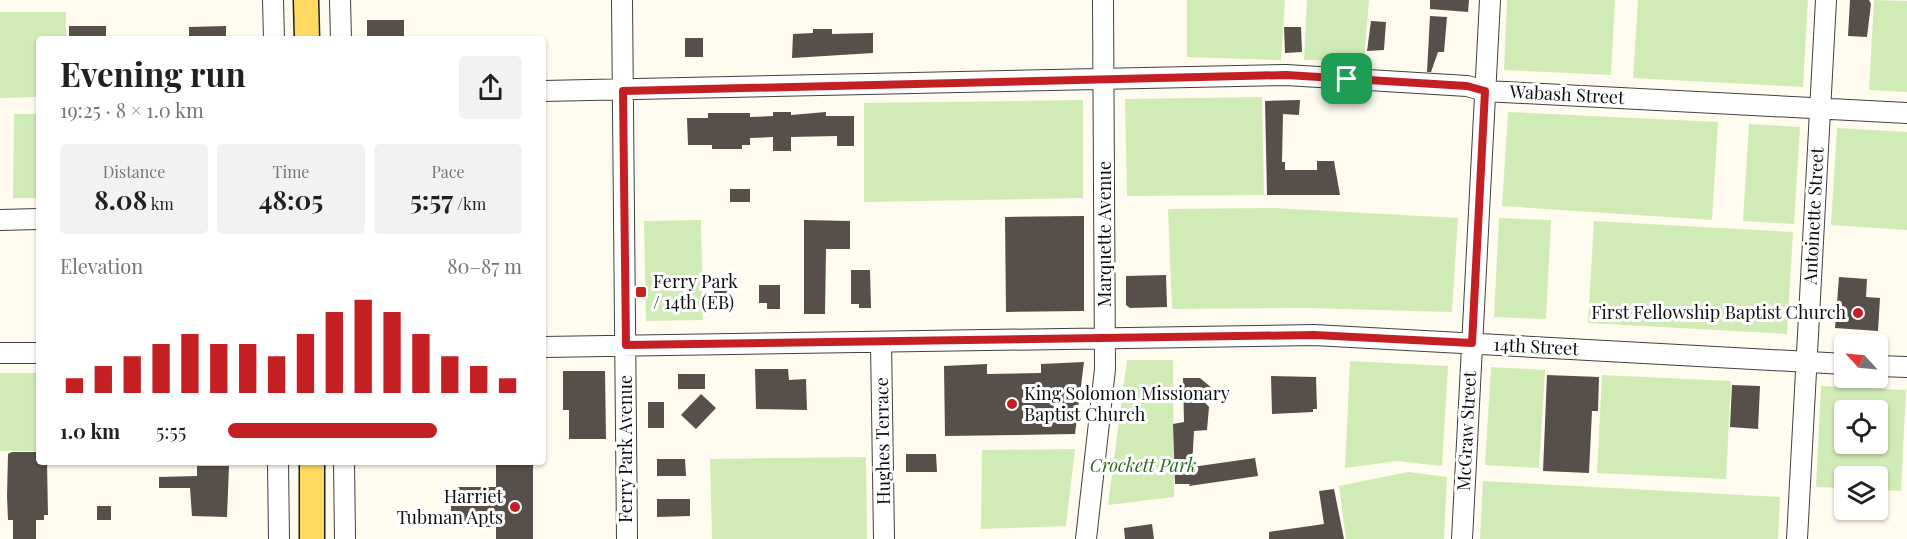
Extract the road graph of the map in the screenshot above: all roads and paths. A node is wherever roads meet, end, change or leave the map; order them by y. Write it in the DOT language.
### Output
graph roads {
  1 [pos="273,0"];
  2 [pos="306,0"];
  3 [pos="340,0"];
  4 [pos="622,0"];
  5 [pos="1103,0"];
  6 [pos="1490,0"];
  7 [pos="1826,0"];
  8 [pos="274,36"];
  9 [pos="307,36"];
  10 [pos="341,36"];
  11 [pos="1104,80"];
  12 [pos="546,91"];
  13 [pos="623,91"];
  14 [pos="1485,91"];
  15 [pos="1820,109"];
  16 [pos="1907,113"];
  17 [pos="36,219"];
  18 [pos="0,220"];
  19 [pos="1106,338"];
  20 [pos="881,342"];
  21 [pos="1472,343"];
  22 [pos="626,345"];
  23 [pos="546,347"];
  24 [pos="0,353"];
  25 [pos="36,353"];
  26 [pos="1806,361"];
  27 [pos="1834,363"];
  28 [pos="1888,366"];
  29 [pos="1907,367"];
  30 [pos="278,465"];
  31 [pos="312,465"];
  32 [pos="344,465"];
  33 [pos="279,539"];
  34 [pos="312,539"];
  35 [pos="345,539"];
  36 [pos="627,539"];
  37 [pos="884,539"];
  38 [pos="1086,539"];
  39 [pos="1462,539"];
  40 [pos="1797,539"];
  1 -- 8 [label="street"];
  2 -- 9 [label="main road"];
  3 -- 10 [label="street"];
  4 -- 13 [label="street, Ferry Park Avenue"];
  5 -- 11 [label="street, Marquette Avenue"];
  6 -- 14 [label="street, McGraw Street"];
  7 -- 15 [label="street, Antoinette Street"];
  11 -- 13 [label="street, Wabash Street"];
  11 -- 14 [label="street, Wabash Street"];
  11 -- 19 [label="street, Marquette Avenue"];
  12 -- 13 [label="street, Wabash Street"];
  13 -- 22 [label="street, Ferry Park Avenue"];
  14 -- 15 [label="street, Wabash Street"];
  14 -- 21 [label="street, McGraw Street"];
  15 -- 16 [label="street, Wabash Street"];
  15 -- 26 [label="street, Antoinette Street"];
  17 -- 18 [label="street"];
  19 -- 20 [label="street, 14th Street"];
  19 -- 21 [label="street, 14th Street"];
  19 -- 38 [label="street, Marquette Avenue"];
  20 -- 22 [label="street, 14th Street"];
  20 -- 37 [label="street, Hughes Terrace"];
  21 -- 26 [label="street, 14th Street"];
  21 -- 39 [label="street, McGraw Street"];
  22 -- 23 [label="street, 14th Street"];
  22 -- 36 [label="street, Ferry Park Avenue"];
  24 -- 25 [label="street"];
  26 -- 27 [label="street, 14th Street"];
  26 -- 40 [label="street, Antoinette Street"];
  28 -- 29 [label="street"];
  30 -- 33 [label="street"];
  31 -- 34 [label="main road"];
  32 -- 35 [label="street"];
}
